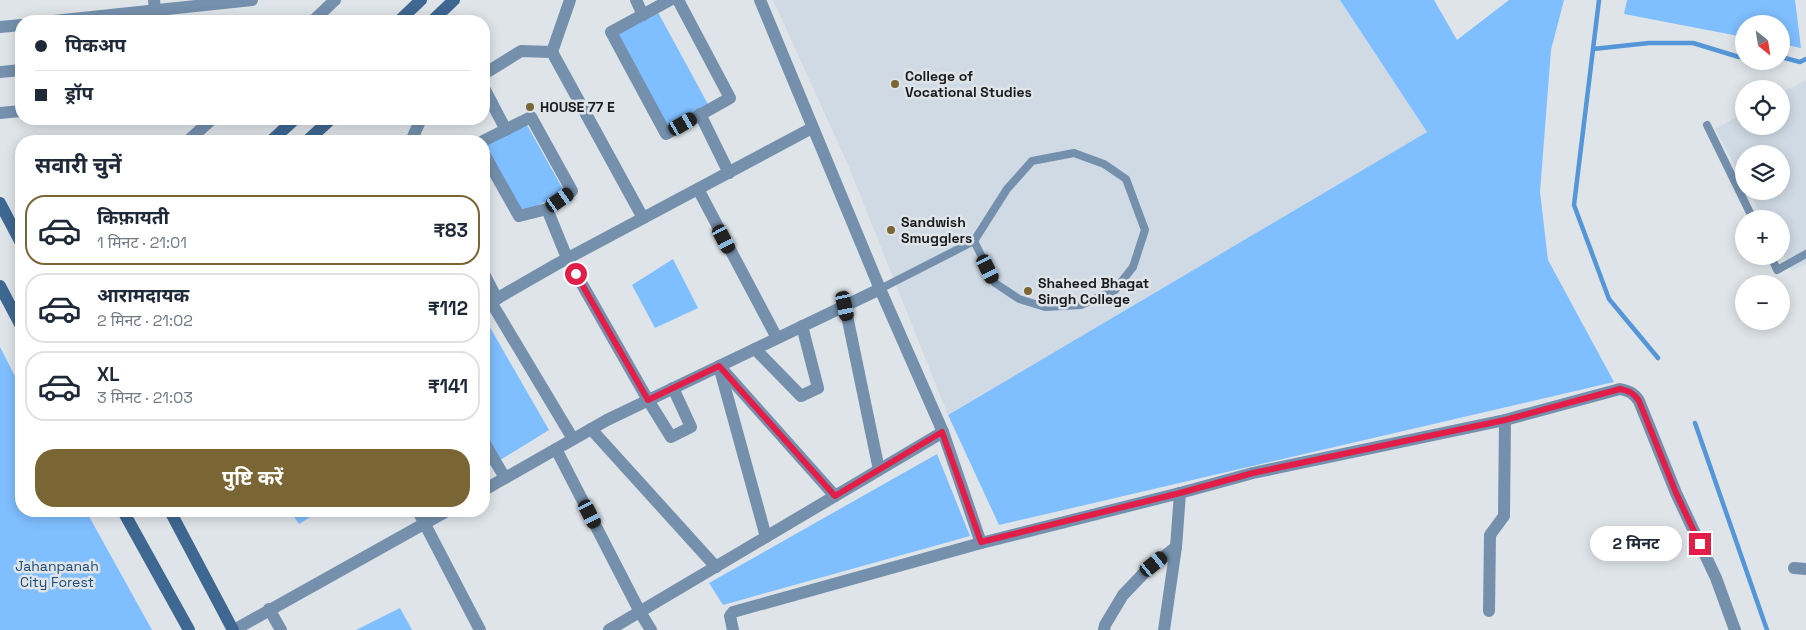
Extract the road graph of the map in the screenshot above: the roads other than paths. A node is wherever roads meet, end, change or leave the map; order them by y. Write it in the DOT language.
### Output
graph roads {
  1 [pos="252,0"];
  2 [pos="335,0"];
  3 [pos="420,0"];
  4 [pos="454,0"];
  5 [pos="570,0"];
  6 [pos="636,0"];
  7 [pos="670,0"];
  8 [pos="678,0"];
  9 [pos="760,0"];
  10 [pos="216,2"];
  11 [pos="156,11"];
  12 [pos="115,15"];
  13 [pos="319,15"];
  14 [pos="405,15"];
  15 [pos="438,15"];
  16 [pos="643,15"];
  17 [pos="15,25"];
  18 [pos="0,27"];
  19 [pos="552,52"];
  20 [pos="490,70"];
  21 [pos="15,71"];
  22 [pos="0,72"];
  23 [pos="490,99"];
  24 [pos="15,112"];
  25 [pos="0,113"];
  26 [pos="700,114"];
  27 [pos="205,125"];
  28 [pos="288,125"];
  29 [pos="324,125"];
  30 [pos="1707,125"];
  31 [pos="812,128"];
  32 [pos="506,130"];
  33 [pos="194,135"];
  34 [pos="278,135"];
  35 [pos="314,135"];
  36 [pos="490,138"];
  37 [pos="490,165"];
  38 [pos="729,173"];
  39 [pos="698,189"];
  40 [pos="0,203"];
  41 [pos="547,209"];
  42 [pos="1748,210"];
  43 [pos="643,218"];
  44 [pos="9,220"];
  45 [pos="15,229"];
  46 [pos="15,232"];
  47 [pos="974,241"];
  48 [pos="1806,254"];
  49 [pos="567,258"];
  50 [pos="1790,263"];
  51 [pos="1775,265"];
  52 [pos="1786,265"];
  53 [pos="0,286"];
  54 [pos="880,289"];
  55 [pos="491,302"];
  56 [pos="845,306"];
  57 [pos="15,315"];
  58 [pos="802,326"];
  59 [pos="777,338"];
  60 [pos="755,349"];
  61 [pos="719,366"];
  62 [pos="673,388"];
  63 [pos="648,400"];
  64 [pos="1505,420"];
  65 [pos="591,429"];
  66 [pos="942,432"];
  67 [pos="572,439"];
  68 [pos="556,449"];
  69 [pos="490,452"];
  70 [pos="878,470"];
  71 [pos="505,478"];
  72 [pos="490,487"];
  73 [pos="1180,493"];
  74 [pos="835,496"];
  75 [pos="126,517"];
  76 [pos="173,517"];
  77 [pos="422,517"];
  78 [pos="437,517"];
  79 [pos="426,524"];
  80 [pos="766,537"];
  81 [pos="981,542"];
  82 [pos="1176,547"];
  83 [pos="716,567"];
  84 [pos="269,609"];
  85 [pos="640,612"];
  86 [pos="1489,612"];
  87 [pos="189,630"];
  88 [pos="234,630"];
  89 [pos="281,630"];
  90 [pos="480,630"];
  91 [pos="609,630"];
  92 [pos="651,630"];
  93 [pos="733,630"];
  94 [pos="1104,630"];
  95 [pos="1164,630"];
  96 [pos="1735,630"];
  1 -- 10 [label="street"];
  2 -- 13 [label="street"];
  3 -- 14 [label="main road"];
  4 -- 15 [label="main road"];
  5 -- 19 [label="street"];
  6 -- 16 [label="street"];
  7 -- 16 [label="street"];
  8 -- 26 [label="street"];
  9 -- 31 [label="street"];
  10 -- 11 [label="street"];
  11 -- 12 [label="street"];
  16 -- 26 [label="street"];
  17 -- 18 [label="street"];
  19 -- 20 [label="street"];
  19 -- 43 [label="street"];
  21 -- 22 [label="street"];
  23 -- 32 [label="street"];
  24 -- 25 [label="street"];
  26 -- 38 [label="street"];
  27 -- 33 [label="street"];
  28 -- 34 [label="main road"];
  29 -- 35 [label="main road"];
  30 -- 42 [label="lane"];
  31 -- 38 [label="street"];
  31 -- 54 [label="street"];
  32 -- 36 [label="street"];
  32 -- 41 [label="street"];
  37 -- 41 [label="street"];
  38 -- 39 [label="street"];
  39 -- 43 [label="street"];
  39 -- 59 [label="street"];
  40 -- 44 [label="main road"];
  41 -- 49 [label="street"];
  43 -- 49 [label="street"];
  44 -- 45 [label="main road"];
  44 -- 46 [label="main road"];
  47 -- 47 [label="lane"];
  47 -- 54 [label="lane"];
  48 -- 50 [label="lane"];
  49 -- 55 [label="street"];
  49 -- 63 [label="street"];
  51 -- 52 [label="lane"];
  53 -- 57 [label="main road"];
  54 -- 56 [label="street"];
  54 -- 66 [label="street"];
  55 -- 67 [label="street"];
  56 -- 58 [label="street"];
  56 -- 70 [label="street"];
  58 -- 59 [label="street"];
  58 -- 60 [label="street"];
  59 -- 60 [label="street"];
  60 -- 61 [label="street"];
  61 -- 62 [label="street"];
  61 -- 74 [label="street"];
  61 -- 80 [label="street"];
  62 -- 63 [label="street"];
  62 -- 63 [label="street"];
  63 -- 65 [label="street"];
  64 -- 73 [label="street"];
  64 -- 86 [label="street"];
  64 -- 96 [label="street"];
  65 -- 67 [label="street"];
  65 -- 83 [label="street"];
  66 -- 70 [label="street"];
  66 -- 81 [label="street"];
  67 -- 68 [label="street"];
  68 -- 71 [label="street"];
  68 -- 85 [label="street"];
  69 -- 71 [label="street"];
  70 -- 74 [label="street"];
  71 -- 72 [label="street"];
  73 -- 81 [label="street"];
  73 -- 82 [label="street"];
  74 -- 80 [label="street"];
  75 -- 87 [label="main road"];
  76 -- 88 [label="main road"];
  77 -- 79 [label="street"];
  78 -- 79 [label="street"];
  79 -- 84 [label="street"];
  79 -- 90 [label="street"];
  80 -- 83 [label="street"];
  81 -- 93 [label="street"];
  82 -- 94 [label="street"];
  82 -- 95 [label="street"];
  83 -- 85 [label="street"];
  84 -- 88 [label="street"];
  84 -- 89 [label="street"];
  85 -- 91 [label="street"];
  85 -- 92 [label="street"];
}
